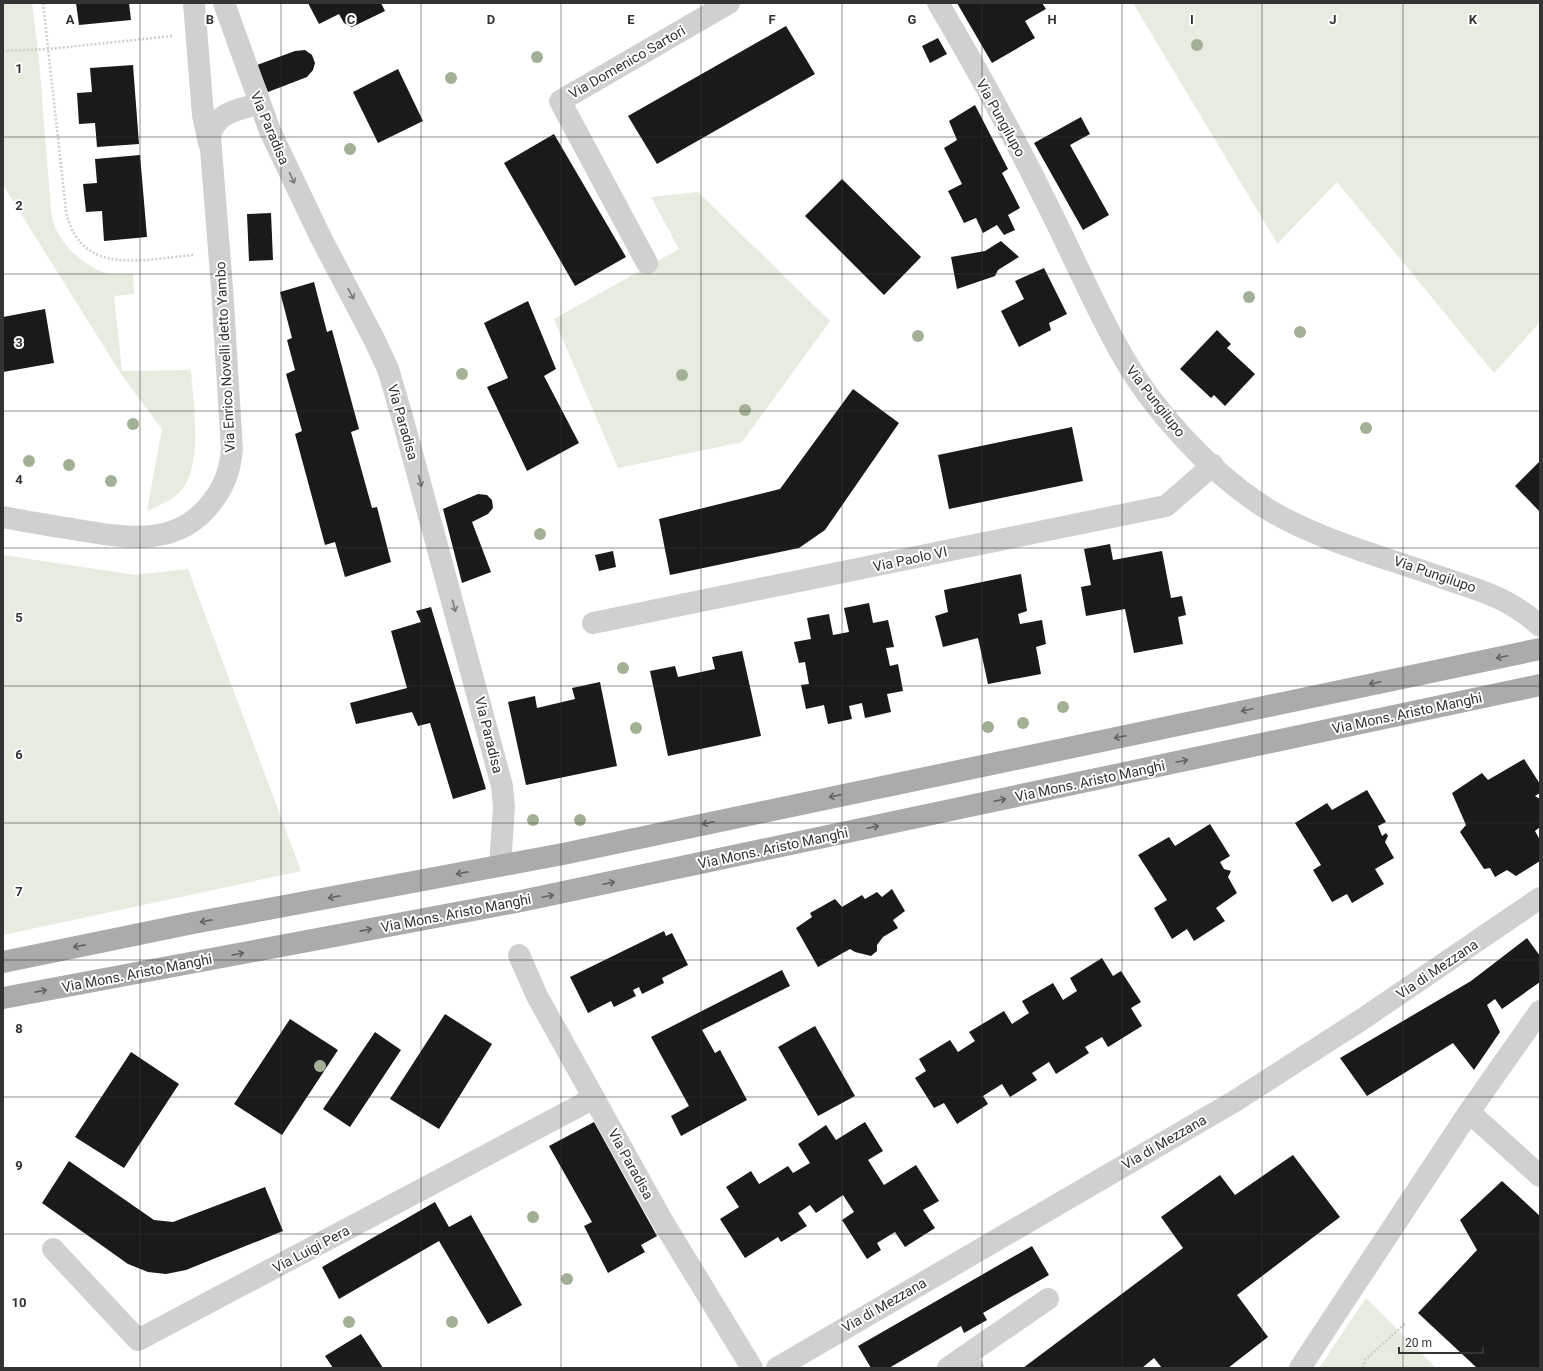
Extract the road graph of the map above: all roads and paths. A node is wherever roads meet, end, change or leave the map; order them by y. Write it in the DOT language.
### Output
graph roads {
  1 [pos="43,3"];
  2 [pos="194,3"];
  3 [pos="224,3"];
  4 [pos="729,3"];
  5 [pos="938,3"];
  6 [pos="174,36"];
  7 [pos="3,50"];
  8 [pos="50,50"];
  9 [pos="259,104"];
  10 [pos="211,152"];
  11 [pos="198,254"];
  12 [pos="647,263"];
  13 [pos="1213,465"];
  14 [pos="3,517"];
  15 [pos="593,623"];
  16 [pos="1540,626"];
  17 [pos="1540,649"];
  18 [pos="1540,685"];
  19 [pos="500,866"];
  20 [pos="1540,898"];
  21 [pos="519,955"];
  22 [pos="3,962"];
  23 [pos="3,998"];
  24 [pos="1540,1011"];
  25 [pos="594,1098"];
  26 [pos="1469,1112"];
  27 [pos="1540,1176"];
  28 [pos="53,1249"];
  29 [pos="1048,1298"];
  30 [pos="1406,1323"];
  31 [pos="962,1364"];
  32 [pos="785,1366"];
  33 [pos="752,1368"];
  34 [pos="1300,1368"];
  35 [pos="1363,1368"];
  1 -- 8 [label="path"];
  2 -- 10 [label="street, Via Enrico Novelli detto Yambo"];
  3 -- 9 [label="street, Via Paradisa"];
  4 -- 12 [label="street, Via Domenico Sartori"];
  5 -- 13 [label="street, Via Pungilupo"];
  6 -- 8 [label="path"];
  7 -- 8 [label="path"];
  8 -- 11 [label="path"];
  9 -- 10 [label="street, Via Enrico Novelli detto Yambo"];
  9 -- 19 [label="street, Via Paradisa, one-way"];
  10 -- 14 [label="street, Via Enrico Novelli detto Yambo"];
  13 -- 15 [label="street, Via Paolo VI"];
  13 -- 16 [label="street, Via Pungilupo"];
  17 -- 19 [label="main road, one-way"];
  23 -- 18 [label="main road, Via Mons. Aristo Manghi, one-way"];
  19 -- 22 [label="main road, one-way"];
  20 -- 32 [label="street, Via di Mezzana"];
  21 -- 25 [label="street, Via Paradisa"];
  24 -- 26 [label="street"];
  25 -- 28 [label="street, Via Luigi Pera"];
  25 -- 33 [label="street, Via Paradisa"];
  26 -- 27 [label="street"];
  26 -- 34 [label="street"];
  29 -- 31 [label="street"];
  30 -- 35 [label="path"];
}
